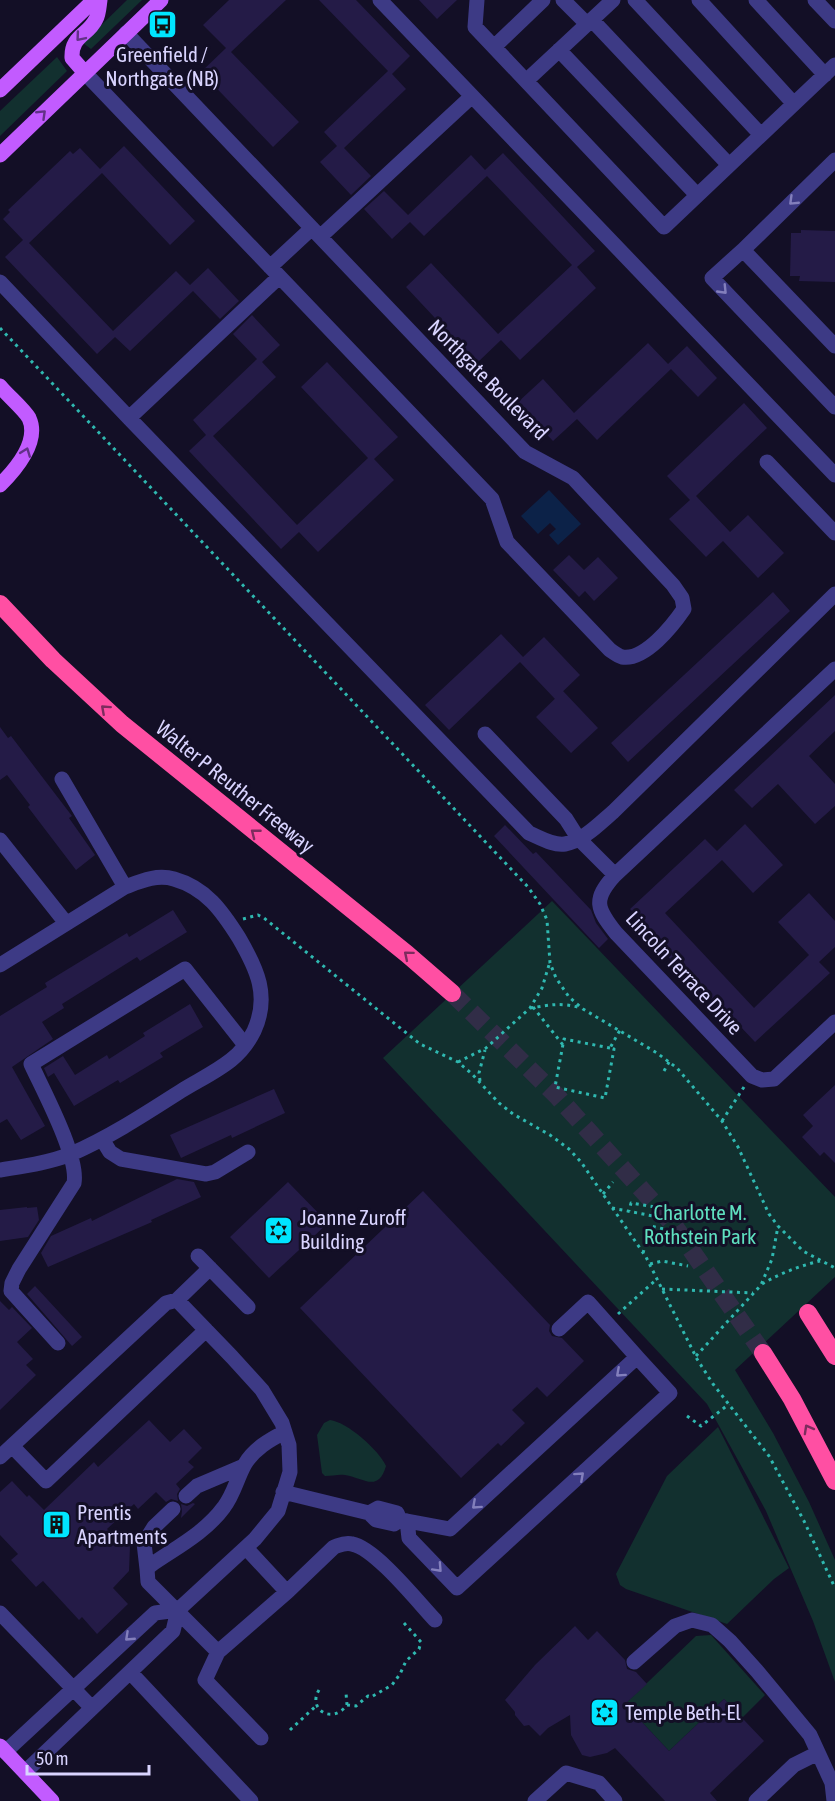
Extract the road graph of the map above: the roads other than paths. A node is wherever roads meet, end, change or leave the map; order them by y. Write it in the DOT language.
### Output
graph roads {
  1 [pos="94,0"];
  2 [pos="100,0"];
  3 [pos="161,0"];
  4 [pos="380,0"];
  5 [pos="477,0"];
  6 [pos="543,0"];
  7 [pos="563,0"];
  8 [pos="613,0"];
  9 [pos="635,0"];
  10 [pos="699,0"];
  11 [pos="756,0"];
  12 [pos="815,0"];
  13 [pos="835,21"];
  14 [pos="590,22"];
  15 [pos="126,33"];
  16 [pos="494,47"];
  17 [pos="559,50"];
  18 [pos="830,70"];
  19 [pos="85,73"];
  20 [pos="526,81"];
  21 [pos="0,90"];
  22 [pos="471,97"];
  23 [pos="794,104"];
  24 [pos="761,135"];
  25 [pos="0,155"];
  26 [pos="835,160"];
  27 [pos="729,165"];
  28 [pos="698,195"];
  29 [pos="316,232"];
  30 [pos="742,250"];
  31 [pos="274,272"];
  32 [pos="0,282"];
  33 [pos="835,346"];
  34 [pos="0,386"];
  35 [pos="834,404"];
  36 [pos="129,418"];
  37 [pos="767,462"];
  38 [pos="835,475"];
  39 [pos="3,482"];
  40 [pos="835,533"];
  41 [pos="835,594"];
  42 [pos="0,604"];
  43 [pos="835,669"];
  44 [pos="484,734"];
  45 [pos="62,779"];
  46 [pos="578,838"];
  47 [pos="0,841"];
  48 [pos="615,875"];
  49 [pos="125,887"];
  50 [pos="66,923"];
  51 [pos="0,965"];
  52 [pos="452,993"];
  53 [pos="835,1022"];
  54 [pos="245,1045"];
  55 [pos="102,1139"];
  56 [pos="249,1152"];
  57 [pos="70,1154"];
  58 [pos="0,1170"];
  59 [pos="198,1256"];
  60 [pos="210,1268"];
  61 [pos="177,1300"];
  62 [pos="248,1307"];
  63 [pos="808,1312"];
  64 [pos="559,1329"];
  65 [pos="206,1330"];
  66 [pos="58,1343"];
  67 [pos="764,1353"];
  68 [pos="835,1356"];
  69 [pos="637,1357"];
  70 [pos="285,1432"];
  71 [pos="12,1446"];
  72 [pos="0,1457"];
  73 [pos="244,1466"];
  74 [pos="835,1481"];
  75 [pos="284,1492"];
  76 [pos="186,1496"];
  77 [pos="172,1509"];
  78 [pos="404,1520"];
  79 [pos="246,1548"];
  80 [pos="147,1569"];
  81 [pos="287,1592"];
  82 [pos="178,1610"];
  83 [pos="0,1613"];
  84 [pos="435,1620"];
  85 [pos="218,1652"];
  86 [pos="634,1662"];
  87 [pos="130,1672"];
  88 [pos="73,1688"];
  89 [pos="92,1708"];
  90 [pos="261,1738"];
  91 [pos="3,1749"];
  92 [pos="818,1753"];
  93 [pos="25,1772"];
  94 [pos="52,1801"];
  95 [pos="251,1801"];
  96 [pos="535,1801"];
  97 [pos="615,1801"];
  98 [pos="756,1801"];
  99 [pos="834,1801"];
  1 -- 21 [label="main road"];
  2 -- 19 [label="main road, one-way"];
  3 -- 15 [label="main road"];
  4 -- 22 [label="street"];
  5 -- 16 [label="street"];
  6 -- 16 [label="street"];
  7 -- 14 [label="street"];
  8 -- 14 [label="street"];
  9 -- 24 [label="street"];
  10 -- 23 [label="street"];
  11 -- 18 [label="street"];
  12 -- 13 [label="street"];
  14 -- 17 [label="street"];
  14 -- 27 [label="street"];
  15 -- 19 [label="main road"];
  15 -- 29 [label="street, Northgate Boulevard"];
  16 -- 20 [label="street"];
  17 -- 20 [label="street"];
  17 -- 28 [label="street"];
  18 -- 23 [label="street"];
  25 -- 19 [label="main road, one-way"];
  19 -- 31 [label="street, Northgate Boulevard"];
  20 -- 28 [label="street"];
  22 -- 29 [label="street"];
  22 -- 38 [label="street"];
  23 -- 24 [label="street"];
  24 -- 27 [label="street"];
  26 -- 30 [label="street, one-way"];
  27 -- 28 [label="street"];
  29 -- 31 [label="street"];
  29 -- 31 [label="street, Northgate Boulevard"];
  30 -- 33 [label="street"];
  30 -- 35 [label="street, one-way"];
  31 -- 36 [label="street"];
  32 -- 36 [label="street"];
  39 -- 34 [label="main road, one-way"];
  36 -- 46 [label="street"];
  37 -- 40 [label="street"];
  41 -- 46 [label="street"];
  52 -- 42 [label="highway, Walter P Reuther Freeway, one-way"];
  43 -- 48 [label="street, Lincoln Terrace Drive"];
  44 -- 46 [label="street"];
  45 -- 49 [label="street"];
  46 -- 48 [label="street"];
  47 -- 50 [label="street"];
  48 -- 53 [label="street, Lincoln Terrace Drive"];
  49 -- 50 [label="street"];
  49 -- 54 [label="street"];
  50 -- 51 [label="street"];
  54 -- 55 [label="street"];
  54 -- 57 [label="street"];
  55 -- 56 [label="street"];
  55 -- 57 [label="street"];
  57 -- 58 [label="street"];
  57 -- 66 [label="street"];
  59 -- 60 [label="street"];
  60 -- 61 [label="street"];
  60 -- 62 [label="street"];
  61 -- 65 [label="street"];
  61 -- 71 [label="street"];
  63 -- 68 [label="highway"];
  64 -- 69 [label="street"];
  65 -- 70 [label="street"];
  65 -- 71 [label="street"];
  74 -- 67 [label="highway, one-way"];
  69 -- 78 [label="street, one-way"];
  78 -- 69 [label="street, one-way"];
  70 -- 73 [label="street"];
  70 -- 75 [label="street"];
  71 -- 72 [label="street"];
  73 -- 76 [label="street"];
  73 -- 80 [label="street"];
  75 -- 78 [label="street"];
  75 -- 79 [label="street"];
  77 -- 80 [label="street"];
  79 -- 81 [label="street"];
  79 -- 82 [label="street"];
  80 -- 82 [label="street"];
  81 -- 84 [label="street"];
  81 -- 85 [label="street"];
  82 -- 85 [label="street"];
  82 -- 87 [label="street"];
  82 -- 88 [label="street, one-way"];
  83 -- 88 [label="street"];
  85 -- 90 [label="street"];
  86 -- 92 [label="street"];
  87 -- 89 [label="street"];
  87 -- 95 [label="street"];
  88 -- 89 [label="street"];
  88 -- 91 [label="street"];
  89 -- 93 [label="street"];
  91 -- 93 [label="main road"];
  92 -- 98 [label="street"];
  92 -- 99 [label="street"];
  93 -- 94 [label="main road"];
  96 -- 97 [label="street"];
}
